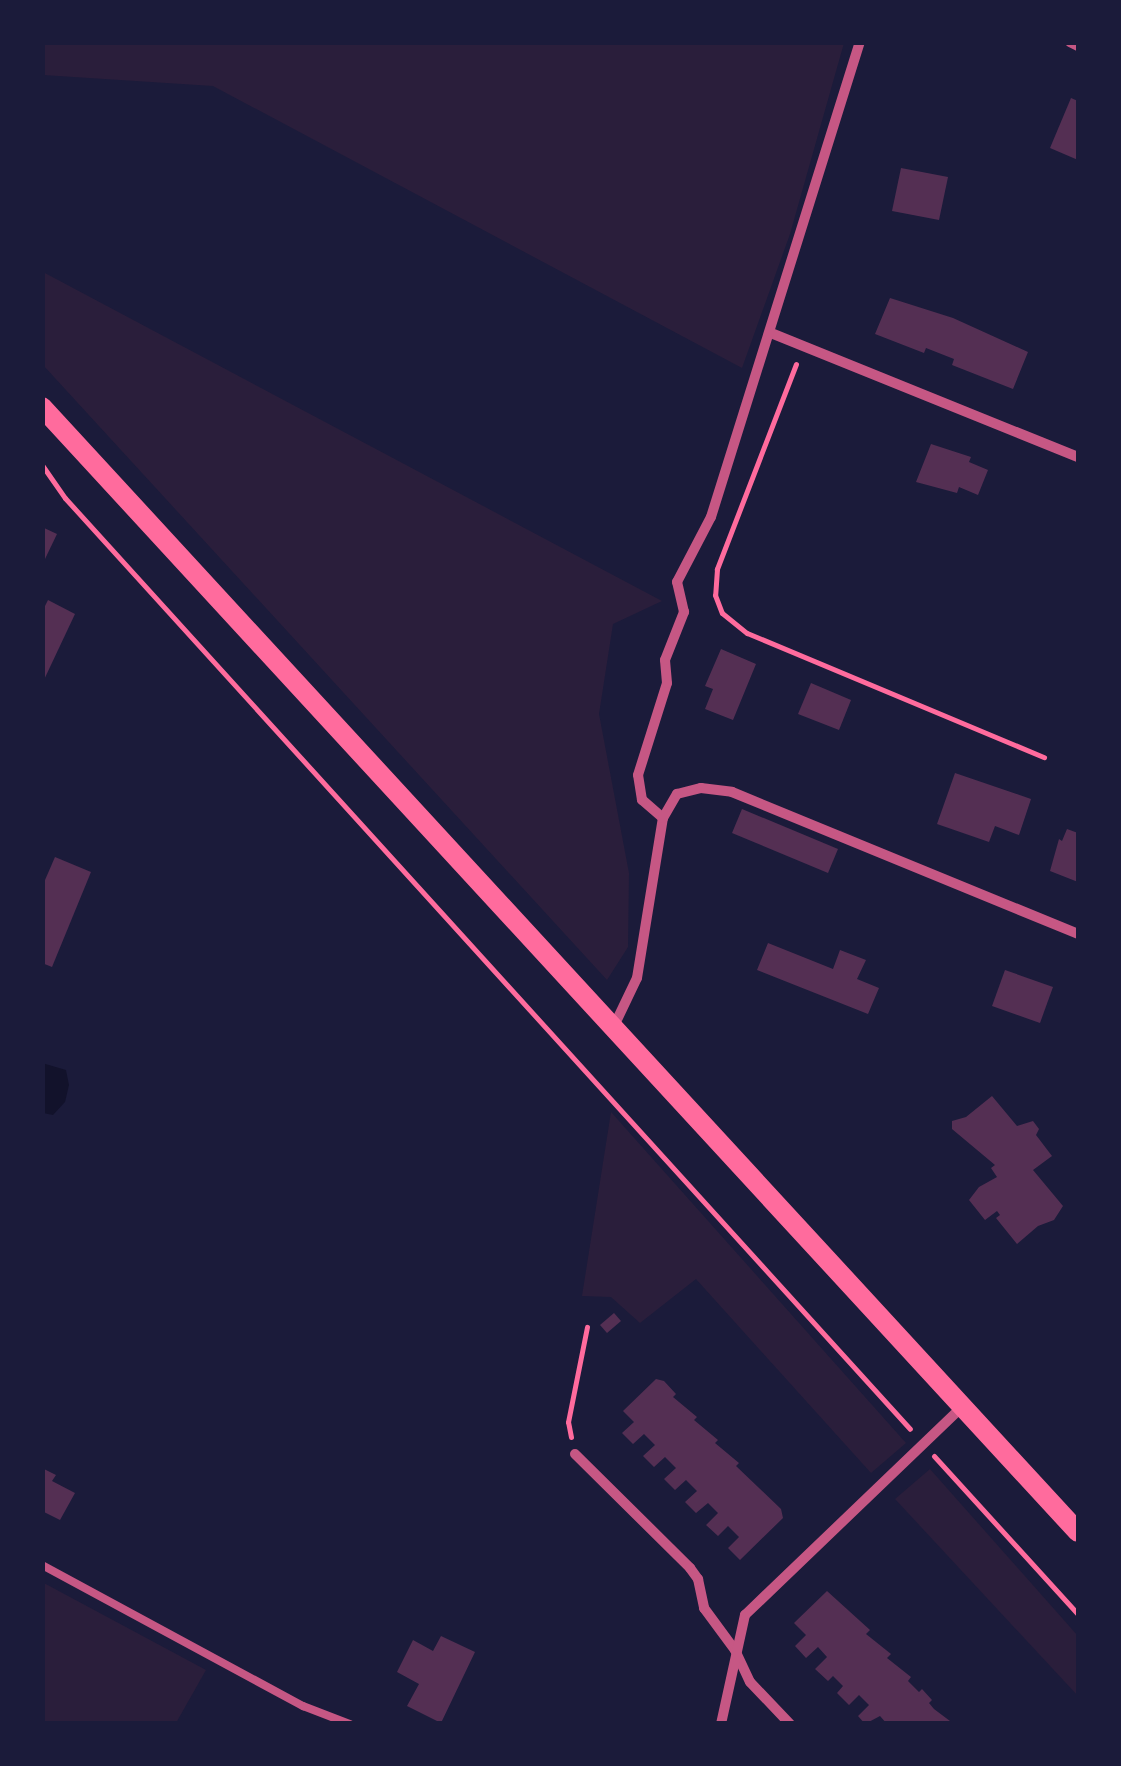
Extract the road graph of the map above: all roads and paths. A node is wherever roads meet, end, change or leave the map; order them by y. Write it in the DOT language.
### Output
graph roads {
  1 [pos="860,42"];
  2 [pos="1070,42"];
  3 [pos="1078,46"];
  4 [pos="771,333"];
  5 [pos="802,348"];
  6 [pos="42,406"];
  7 [pos="1078,457"];
  8 [pos="42,465"];
  9 [pos="1044,757"];
  10 [pos="663,818"];
  11 [pos="1078,934"];
  12 [pos="614,1026"];
  13 [pos="587,1328"];
  14 [pos="962,1408"];
  15 [pos="924,1445"];
  16 [pos="575,1454"];
  17 [pos="1078,1532"];
  18 [pos="42,1565"];
  19 [pos="1078,1614"];
  20 [pos="735,1650"];
  21 [pos="350,1724"];
  22 [pos="720,1724"];
  23 [pos="790,1724"];
  1 -- 4 [label="street"];
  2 -- 3 [label="street"];
  4 -- 5 [label="street"];
  4 -- 10 [label="street"];
  5 -- 7 [label="street"];
  5 -- 9 [label="path"];
  6 -- 12 [label="main road"];
  8 -- 15 [label="path"];
  10 -- 11 [label="street"];
  10 -- 12 [label="street"];
  12 -- 14 [label="main road"];
  13 -- 16 [label="path"];
  14 -- 15 [label="street"];
  14 -- 17 [label="main road"];
  15 -- 19 [label="path"];
  15 -- 20 [label="street"];
  16 -- 20 [label="street"];
  18 -- 21 [label="lane"];
  20 -- 22 [label="street"];
  20 -- 23 [label="street"];
}
